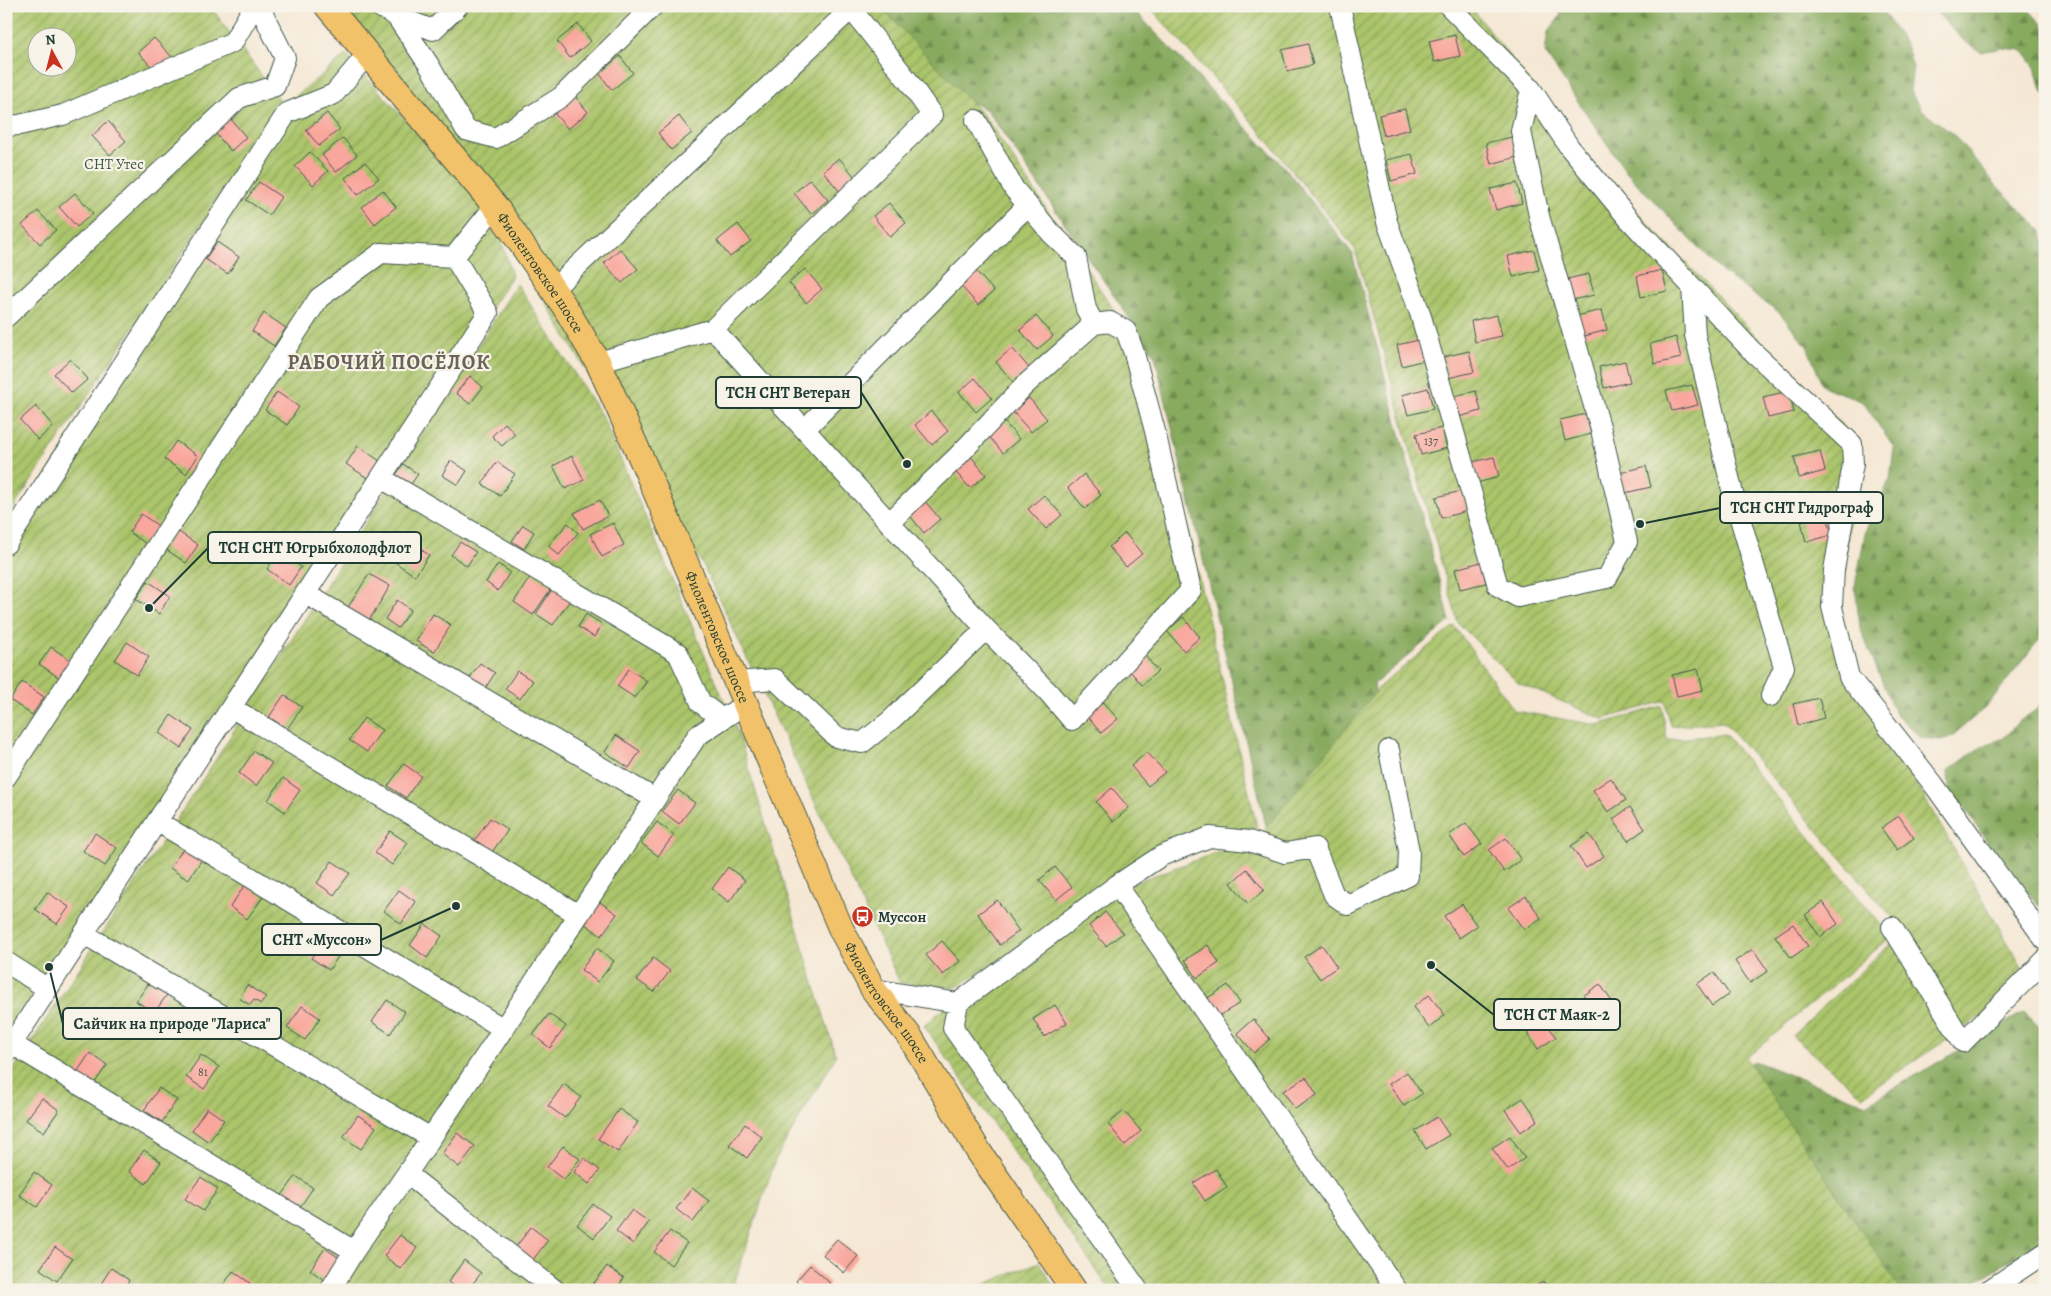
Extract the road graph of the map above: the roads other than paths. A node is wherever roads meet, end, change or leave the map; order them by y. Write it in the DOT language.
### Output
graph roads {
  1 [pos="254,6"];
  2 [pos="259,6"];
  3 [pos="327,6"];
  4 [pos="378,6"];
  5 [pos="458,6"];
  6 [pos="653,6"];
  7 [pos="1450,6"];
  8 [pos="1343,7"];
  9 [pos="850,8"];
  10 [pos="396,16"];
  11 [pos="433,30"];
  12 [pos="423,57"];
  13 [pos="364,58"];
  14 [pos="1531,89"];
  15 [pos="976,120"];
  16 [pos="6,126"];
  17 [pos="1028,205"];
  18 [pos="495,206"];
  19 [pos="454,257"];
  20 [pos="1692,287"];
  21 [pos="552,290"];
  22 [pos="6,317"];
  23 [pos="1094,324"];
  24 [pos="714,329"];
  25 [pos="598,362"];
  26 [pos="805,429"];
  27 [pos="381,478"];
  28 [pos="890,522"];
  29 [pos="6,544"];
  30 [pos="306,594"];
  31 [pos="986,629"];
  32 [pos="740,693"];
  33 [pos="1771,696"];
  34 [pos="232,708"];
  35 [pos="722,719"];
  36 [pos="1388,750"];
  37 [pos="6,777"];
  38 [pos="655,799"];
  39 [pos="158,822"];
  40 [pos="1117,885"];
  41 [pos="578,915"];
  42 [pos="1892,927"];
  43 [pos="84,934"];
  44 [pos="2045,940"];
  45 [pos="2045,960"];
  46 [pos="6,962"];
  47 [pos="48,989"];
  48 [pos="873,989"];
  49 [pos="958,1003"];
  50 [pos="504,1028"];
  51 [pos="9,1048"];
  52 [pos="432,1138"];
  53 [pos="407,1174"];
  54 [pos="354,1251"];
  55 [pos="2045,1253"];
  56 [pos="330,1290"];
  57 [pos="555,1290"];
  58 [pos="1074,1290"];
  59 [pos="1138,1290"];
  60 [pos="1397,1290"];
  61 [pos="1989,1290"];
  1 -- 16 [label="street"];
  2 -- 22 [label="street"];
  3 -- 18 [label="main road, Фиолентовское шоссе"];
  4 -- 10 [label="street"];
  5 -- 11 [label="street"];
  6 -- 12 [label="street"];
  7 -- 14 [label="street"];
  8 -- 14 [label="street"];
  9 -- 21 [label="street"];
  9 -- 24 [label="street"];
  10 -- 11 [label="street"];
  10 -- 12 [label="street"];
  11 -- 12 [label="street"];
  13 -- 29 [label="street"];
  14 -- 20 [label="street"];
  15 -- 17 [label="street"];
  17 -- 23 [label="street"];
  17 -- 26 [label="street"];
  18 -- 19 [label="street"];
  18 -- 21 [label="main road, Фиолентовское шоссе"];
  19 -- 27 [label="street"];
  19 -- 37 [label="street"];
  20 -- 33 [label="street"];
  20 -- 44 [label="street"];
  21 -- 25 [label="main road, Фиолентовское шоссе"];
  23 -- 28 [label="street"];
  23 -- 31 [label="street"];
  24 -- 25 [label="street"];
  24 -- 26 [label="street"];
  25 -- 32 [label="main road, Фиолентовское шоссе"];
  26 -- 28 [label="street"];
  27 -- 30 [label="street"];
  27 -- 35 [label="street"];
  28 -- 31 [label="street"];
  30 -- 34 [label="street"];
  30 -- 38 [label="street"];
  31 -- 32 [label="street"];
  32 -- 35 [label="street"];
  32 -- 48 [label="main road, Фиолентовское шоссе"];
  34 -- 39 [label="street"];
  34 -- 41 [label="street"];
  35 -- 38 [label="street"];
  36 -- 40 [label="street"];
  38 -- 41 [label="street"];
  39 -- 43 [label="street"];
  39 -- 50 [label="street"];
  40 -- 49 [label="street"];
  40 -- 60 [label="street"];
  41 -- 50 [label="street"];
  42 -- 45 [label="street"];
  43 -- 47 [label="street"];
  43 -- 52 [label="street"];
  46 -- 47 [label="street"];
  47 -- 51 [label="street"];
  48 -- 49 [label="street"];
  48 -- 58 [label="main road, Фиолентовское шоссе"];
  49 -- 59 [label="street"];
  50 -- 52 [label="street"];
  51 -- 54 [label="street"];
  52 -- 53 [label="street"];
  53 -- 54 [label="street"];
  53 -- 57 [label="street"];
  54 -- 56 [label="street"];
  55 -- 61 [label="street"];
}
